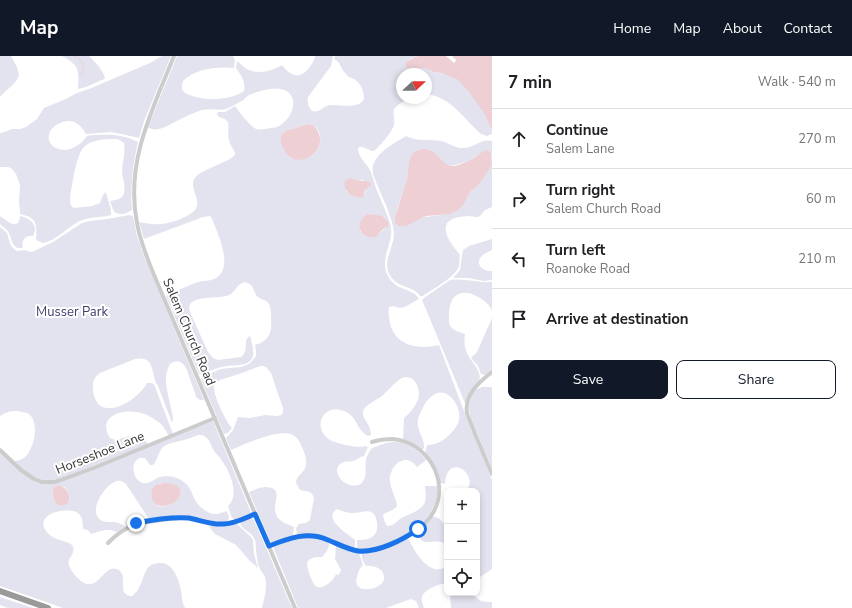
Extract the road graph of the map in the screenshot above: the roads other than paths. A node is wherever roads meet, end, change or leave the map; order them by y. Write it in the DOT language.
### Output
graph roads {
  1 [pos="174,56"];
  2 [pos="492,372"];
  3 [pos="215,418"];
  4 [pos="372,442"];
  5 [pos="0,450"];
  6 [pos="492,474"];
  7 [pos="255,514"];
  8 [pos="108,543"];
  9 [pos="269,546"];
  10 [pos="0,591"];
  11 [pos="48,608"];
  12 [pos="295,608"];
  1 -- 3 [label="street, Salem Church Road"];
  2 -- 6 [label="street"];
  3 -- 5 [label="street, Horseshoe Lane"];
  3 -- 7 [label="street, Salem Church Road"];
  4 -- 9 [label="street"];
  7 -- 8 [label="street"];
  7 -- 9 [label="street, Salem Church Road"];
  9 -- 12 [label="street, Salem Church Road"];
  10 -- 11 [label="highway"];
}
